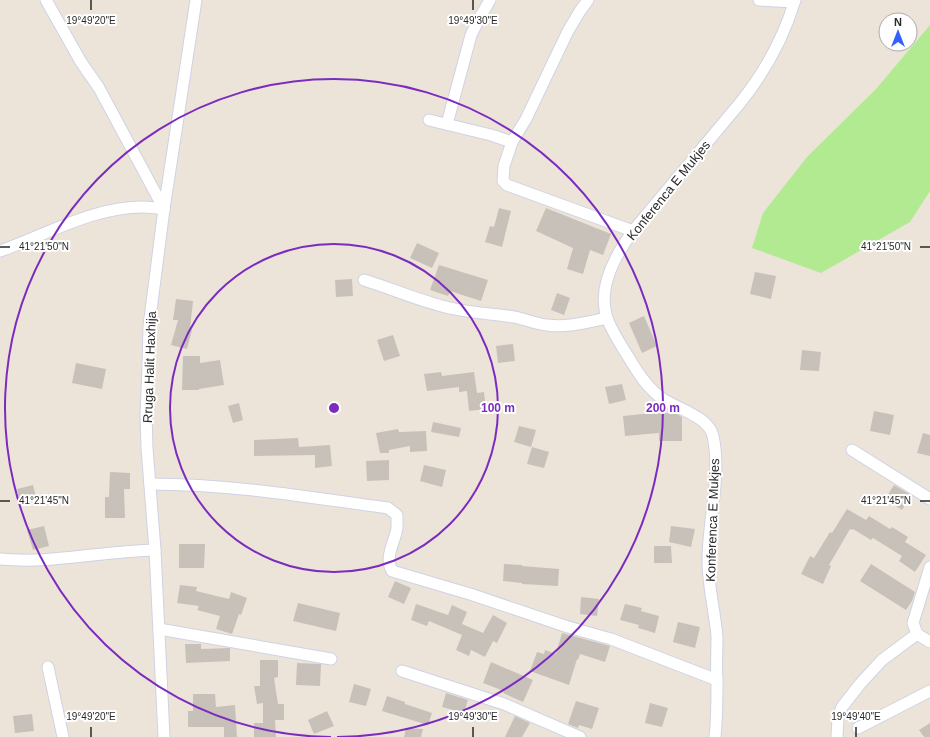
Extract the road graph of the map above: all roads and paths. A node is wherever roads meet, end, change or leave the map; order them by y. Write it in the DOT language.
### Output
graph roads {
  1 [pos="46,0"];
  2 [pos="196,0"];
  3 [pos="490,0"];
  4 [pos="588,0"];
  5 [pos="759,0"];
  6 [pos="794,1"];
  7 [pos="429,120"];
  8 [pos="447,124"];
  9 [pos="512,142"];
  10 [pos="164,209"];
  11 [pos="633,231"];
  12 [pos="0,251"];
  13 [pos="364,280"];
  14 [pos="607,318"];
  15 [pos="852,450"];
  16 [pos="150,484"];
  17 [pos="930,499"];
  18 [pos="155,550"];
  19 [pos="0,559"];
  20 [pos="930,567"];
  21 [pos="159,629"];
  22 [pos="917,634"];
  23 [pos="930,642"];
  24 [pos="331,659"];
  25 [pos="48,667"];
  26 [pos="402,671"];
  27 [pos="717,680"];
  28 [pos="930,691"];
  29 [pos="858,728"];
  30 [pos="63,737"];
  31 [pos="164,737"];
  32 [pos="580,737"];
  33 [pos="715,737"];
  34 [pos="837,737"];
  1 -- 10 [label="street"];
  2 -- 10 [label="street, Rruga Halit Haxhija"];
  3 -- 8 [label="street"];
  4 -- 9 [label="street"];
  5 -- 6 [label="street"];
  6 -- 11 [label="street, Konferenca E Mukjes"];
  7 -- 8 [label="street"];
  8 -- 9 [label="street"];
  9 -- 11 [label="street"];
  10 -- 12 [label="street"];
  10 -- 16 [label="street, Rruga Halit Haxhija"];
  11 -- 14 [label="street, Konferenca E Mukjes"];
  13 -- 14 [label="street"];
  14 -- 27 [label="street, Konferenca E Mukjes"];
  15 -- 17 [label="street"];
  16 -- 18 [label="street, Rruga Halit Haxhija"];
  16 -- 27 [label="street"];
  18 -- 19 [label="street"];
  18 -- 21 [label="street, Rruga Halit Haxhija"];
  20 -- 22 [label="street"];
  21 -- 24 [label="street"];
  21 -- 31 [label="street, Rruga Halit Haxhija"];
  22 -- 23 [label="street"];
  22 -- 34 [label="street"];
  25 -- 30 [label="street"];
  26 -- 32 [label="street"];
  27 -- 33 [label="street, Konferenca E Mukjes"];
  28 -- 29 [label="street"];
}
